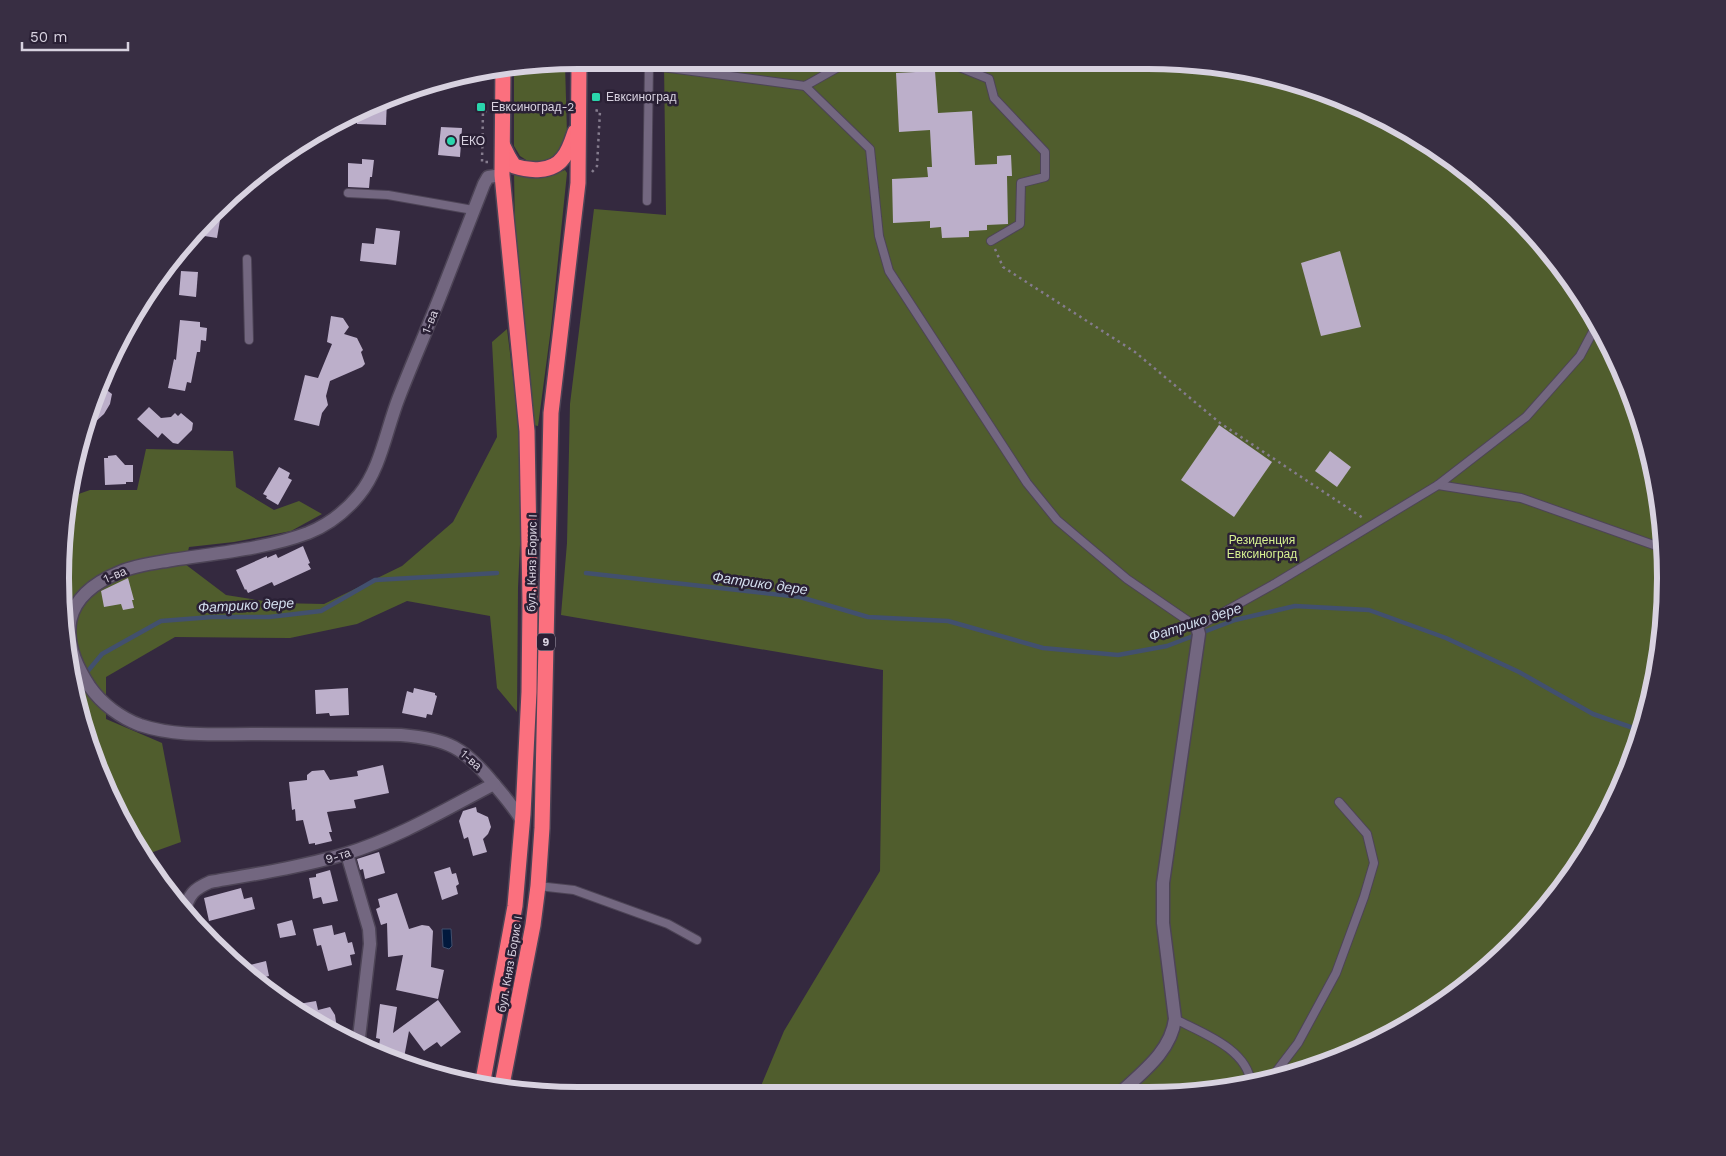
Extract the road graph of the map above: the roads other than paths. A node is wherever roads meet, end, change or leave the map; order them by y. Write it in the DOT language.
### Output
graph roads {
  1 [pos="579,69"];
  2 [pos="649,69"];
  3 [pos="679,69"];
  4 [pos="835,69"];
  5 [pos="964,69"];
  6 [pos="503,75"];
  7 [pos="805,86"];
  8 [pos="579,123"];
  9 [pos="503,144"];
  10 [pos="502,175"];
  11 [pos="348,193"];
  12 [pos="647,201"];
  13 [pos="473,210"];
  14 [pos="991,241"];
  15 [pos="247,259"];
  16 [pos="1593,331"];
  17 [pos="249,340"];
  18 [pos="1438,485"];
  19 [pos="1656,546"];
  20 [pos="71,620"];
  21 [pos="1197,627"];
  22 [pos="76,663"];
  23 [pos="494,784"];
  24 [pos="1339,802"];
  25 [pos="522,821"];
  26 [pos="347,854"];
  27 [pos="538,886"];
  28 [pos="186,903"];
  29 [pos="697,940"];
  30 [pos="1175,1019"];
  31 [pos="359,1038"];
  32 [pos="1277,1071"];
  33 [pos="1249,1077"];
  34 [pos="484,1078"];
  35 [pos="503,1081"];
  36 [pos="1126,1087"];
  1 -- 8 [label="highway, бул. Княз Борис I / 9"];
  2 -- 12 [label="lane"];
  3 -- 7 [label="lane"];
  4 -- 7 [label="lane"];
  5 -- 14 [label="lane"];
  6 -- 9 [label="highway, бул. Княз Борис I / 9"];
  7 -- 21 [label="lane"];
  8 -- 9 [label="highway"];
  8 -- 27 [label="highway, бул. Княз Борис I / 9"];
  9 -- 10 [label="highway, бул. Княз Борис I / 9"];
  10 -- 13 [label="street, 1-ва"];
  10 -- 25 [label="highway, бул. Княз Борис I / 9"];
  11 -- 13 [label="lane"];
  13 -- 20 [label="street, 1-ва"];
  15 -- 17 [label="lane"];
  16 -- 18 [label="lane"];
  18 -- 19 [label="lane"];
  18 -- 21 [label="lane"];
  21 -- 30 [label="street"];
  22 -- 23 [label="street, 1-ва"];
  23 -- 25 [label="street, 1-ва"];
  23 -- 26 [label="street, 9-та"];
  24 -- 32 [label="lane"];
  25 -- 34 [label="highway, бул. Княз Борис I / 9"];
  26 -- 28 [label="street, 9-та"];
  26 -- 31 [label="street"];
  27 -- 29 [label="lane"];
  27 -- 35 [label="highway, бул. Княз Борис I / 9"];
  30 -- 33 [label="lane"];
  30 -- 36 [label="street"];
}
